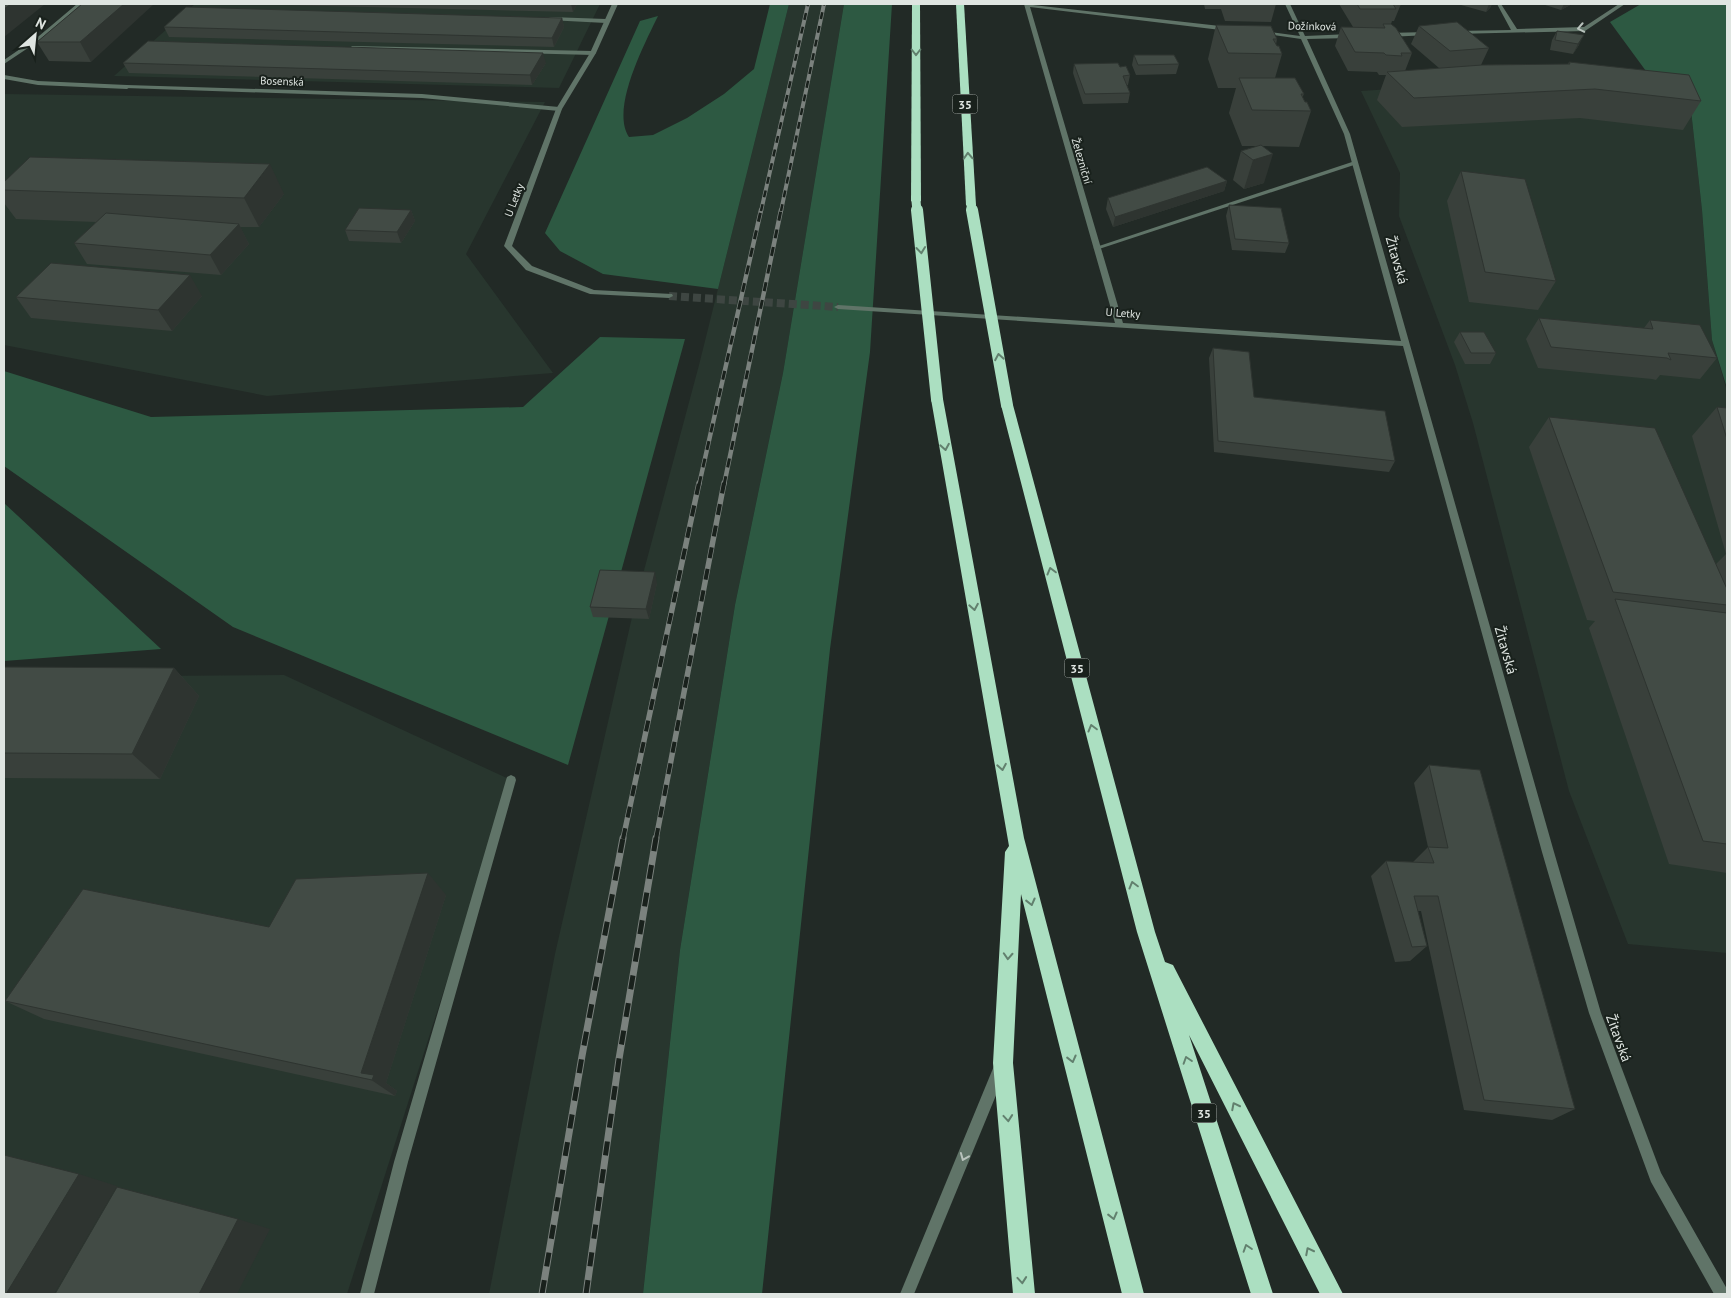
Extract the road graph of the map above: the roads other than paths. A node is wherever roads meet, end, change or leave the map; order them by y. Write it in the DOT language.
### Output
graph roads {
  1 [pos="80,4"];
  2 [pos="615,4"];
  3 [pos="916,4"];
  4 [pos="960,4"];
  5 [pos="1026,4"];
  6 [pos="1288,4"];
  7 [pos="1499,4"];
  8 [pos="1622,4"];
  9 [pos="547,19"];
  10 [pos="606,21"];
  11 [pos="1234,30"];
  12 [pos="1515,31"];
  13 [pos="1254,32"];
  14 [pos="1436,34"];
  15 [pos="1446,34"];
  16 [pos="1358,36"];
  17 [pos="1377,36"];
  18 [pos="1303,38"];
  19 [pos="349,47"];
  20 [pos="593,53"];
  21 [pos="4,62"];
  22 [pos="4,77"];
  23 [pos="559,109"];
  24 [pos="1355,163"];
  25 [pos="1096,248"];
  26 [pos="670,296"];
  27 [pos="838,307"];
  28 [pos="1119,324"];
  29 [pos="1406,344"];
  30 [pos="511,780"];
  31 [pos="1014,838"];
  32 [pos="1146,932"];
  33 [pos="1003,1063"];
  34 [pos="367,1294"];
  35 [pos="908,1294"];
  36 [pos="1024,1294"];
  37 [pos="1133,1294"];
  38 [pos="1262,1294"];
  39 [pos="1332,1294"];
  40 [pos="1722,1294"];
  1 -- 21 [label="street"];
  2 -- 10 [label="street, U Letky"];
  3 -- 31 [label="highway, one-way, bridge"];
  32 -- 4 [label="highway, 35, one-way, bridge"];
  5 -- 11 [label="street"];
  5 -- 25 [label="street, Železniční"];
  6 -- 18 [label="street, Žitavská"];
  7 -- 12 [label="street"];
  8 -- 12 [label="street, one-way"];
  9 -- 10 [label="street"];
  10 -- 20 [label="street, U Letky"];
  12 -- 15 [label="street"];
  13 -- 18 [label="street, Dožínková"];
  14 -- 17 [label="street"];
  16 -- 18 [label="street, Dožínková"];
  18 -- 24 [label="street, Žitavská"];
  19 -- 20 [label="street"];
  20 -- 23 [label="street, U Letky"];
  22 -- 23 [label="street, Bosenská"];
  23 -- 26 [label="street, U Letky"];
  24 -- 25 [label="street"];
  24 -- 29 [label="street, Žitavská"];
  25 -- 28 [label="street, Železniční"];
  27 -- 28 [label="street, U Letky"];
  28 -- 29 [label="street, U Letky"];
  29 -- 40 [label="street, Žitavská"];
  30 -- 34 [label="street"];
  31 -- 33 [label="highway, one-way"];
  31 -- 37 [label="highway, one-way"];
  38 -- 32 [label="highway, 35, one-way"];
  39 -- 32 [label="highway, one-way"];
  33 -- 35 [label="street, one-way"];
  33 -- 36 [label="highway, one-way"];
}
